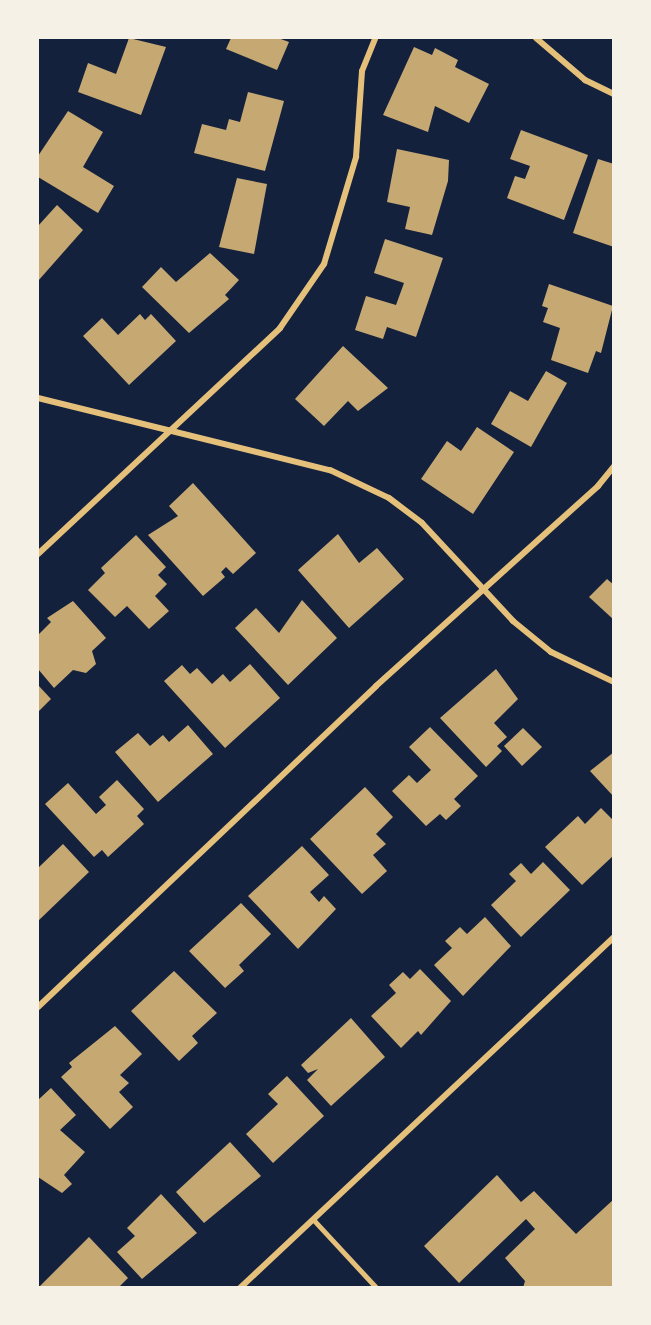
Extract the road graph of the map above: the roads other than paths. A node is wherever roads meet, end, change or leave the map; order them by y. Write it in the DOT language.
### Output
graph roads {
  1 [pos="375,38"];
  2 [pos="536,38"];
  3 [pos="614,94"];
  4 [pos="38,398"];
  5 [pos="169,433"];
  6 [pos="614,466"];
  7 [pos="38,554"];
  8 [pos="484,590"];
  9 [pos="614,682"];
  10 [pos="614,938"];
  11 [pos="38,1007"];
  12 [pos="313,1219"];
  13 [pos="240,1287"];
  14 [pos="377,1287"];
  1 -- 5 [label="street"];
  2 -- 3 [label="street"];
  4 -- 5 [label="street"];
  5 -- 7 [label="street"];
  5 -- 8 [label="street"];
  6 -- 8 [label="street"];
  8 -- 9 [label="street"];
  8 -- 11 [label="street"];
  10 -- 12 [label="street"];
  12 -- 13 [label="street"];
  12 -- 14 [label="lane"];
}
